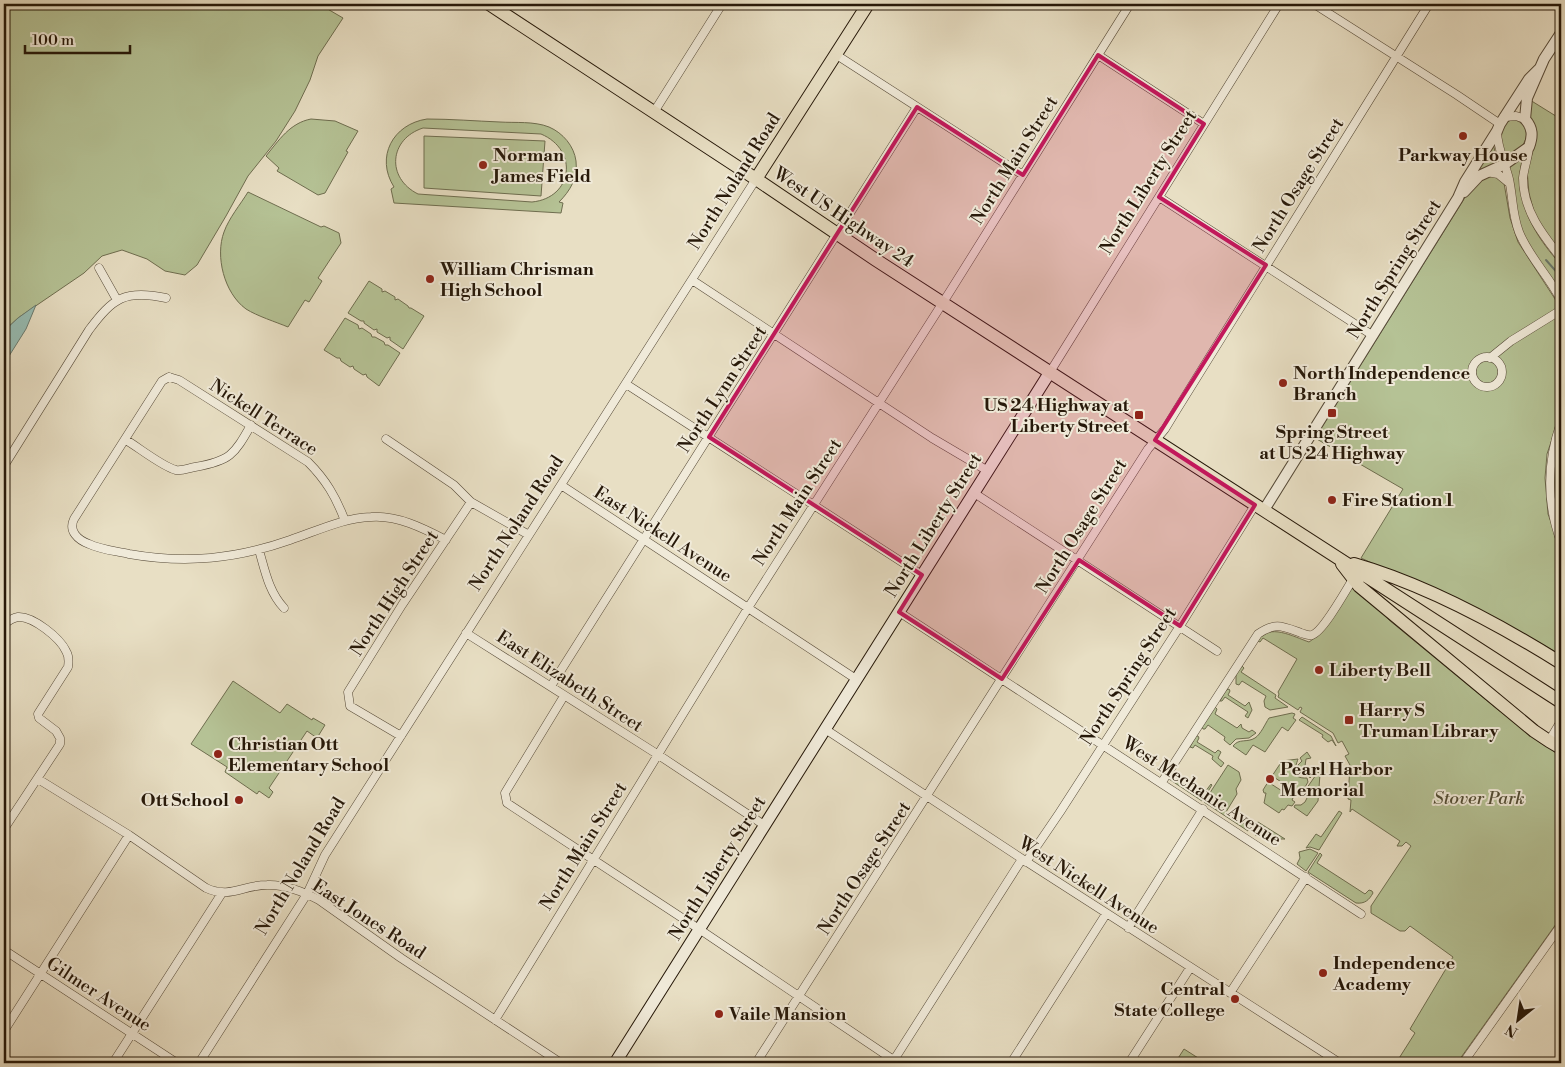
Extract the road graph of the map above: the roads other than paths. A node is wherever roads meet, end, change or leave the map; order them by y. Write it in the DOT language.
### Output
graph roads {
  1 [pos="489,4"];
  2 [pos="722,4"];
  3 [pos="868,4"];
  4 [pos="1130,4"];
  5 [pos="1279,4"];
  6 [pos="1314,4"];
  7 [pos="1428,4"];
  8 [pos="1561,33"];
  9 [pos="835,54"];
  10 [pos="1098,55"];
  11 [pos="1396,56"];
  12 [pos="1540,68"];
  13 [pos="918,107"];
  14 [pos="654,112"];
  15 [pos="1525,119"];
  16 [pos="1204,124"];
  17 [pos="1500,124"];
  18 [pos="1529,148"];
  19 [pos="1504,164"];
  20 [pos="1487,172"];
  21 [pos="1023,175"];
  22 [pos="756,179"];
  23 [pos="1510,184"];
  24 [pos="1160,197"];
  25 [pos="1458,198"];
  26 [pos="838,235"];
  27 [pos="1561,258"];
  28 [pos="1266,265"];
  29 [pos="99,268"];
  30 [pos="692,280"];
  31 [pos="166,298"];
  32 [pos="117,300"];
  33 [pos="1561,300"];
  34 [pos="942,303"];
  35 [pos="1561,310"];
  36 [pos="775,334"];
  37 [pos="1372,335"];
  38 [pos="1490,358"];
  39 [pos="1050,372"];
  40 [pos="626,384"];
  41 [pos="879,402"];
  42 [pos="1561,422"];
  43 [pos="250,425"];
  44 [pos="709,437"];
  45 [pos="386,439"];
  46 [pos="126,440"];
  47 [pos="1155,440"];
  48 [pos="4,466"];
  49 [pos="988,471"];
  50 [pos="561,485"];
  51 [pos="974,493"];
  52 [pos="471,502"];
  53 [pos="813,505"];
  54 [pos="1260,508"];
  55 [pos="345,520"];
  56 [pos="529,535"];
  57 [pos="643,539"];
  58 [pos="446,540"];
  59 [pos="1561,542"];
  60 [pos="259,550"];
  61 [pos="1339,559"];
  62 [pos="1078,560"];
  63 [pos="922,575"];
  64 [pos="1353,579"];
  65 [pos="284,608"];
  66 [pos="748,608"];
  67 [pos="899,612"];
  68 [pos="7,622"];
  69 [pos="1180,626"];
  70 [pos="466,633"];
  71 [pos="1217,651"];
  72 [pos="1561,663"];
  73 [pos="856,679"];
  74 [pos="1002,679"];
  75 [pos="550,686"];
  76 [pos="564,696"];
  77 [pos="1561,702"];
  78 [pos="1561,721"];
  79 [pos="825,729"];
  80 [pos="401,736"];
  81 [pos="1548,741"];
  82 [pos="1104,744"];
  83 [pos="1561,748"];
  84 [pos="657,754"];
  85 [pos="38,779"];
  86 [pos="1162,782"];
  87 [pos="927,796"];
  88 [pos="1203,810"];
  89 [pos="764,825"];
  90 [pos="4,829"];
  91 [pos="129,835"];
  92 [pos="592,859"];
  93 [pos="1024,860"];
  94 [pos="1306,877"];
  95 [pos="222,894"];
  96 [pos="307,894"];
  97 [pos="1106,914"];
  98 [pos="1362,914"];
  99 [pos="1561,925"];
  100 [pos="1128,928"];
  101 [pos="699,929"];
  102 [pos="4,950"];
  103 [pos="1190,968"];
  104 [pos="40,974"];
  105 [pos="1230,993"];
  106 [pos="799,996"];
  107 [pos="495,1020"];
  108 [pos="4,1031"];
  109 [pos="132,1034"];
  110 [pos="894,1062"];
  111 [pos="113,1063"];
  112 [pos="177,1063"];
  113 [pos="199,1063"];
  114 [pos="561,1063"];
  115 [pos="615,1063"];
  116 [pos="756,1063"];
  117 [pos="1011,1063"];
  118 [pos="1129,1063"];
  119 [pos="1340,1063"];
  120 [pos="1463,1063"];
  1 -- 14 [label="main road, West US Highway 24"];
  2 -- 14 [label="street"];
  3 -- 9 [label="main road, North Noland Road"];
  4 -- 10 [label="street, North Main Street"];
  5 -- 16 [label="street, North Liberty Street"];
  6 -- 11 [label="street"];
  7 -- 11 [label="street, North Osage Street"];
  8 -- 12 [label="street, North Spring Street"];
  9 -- 13 [label="street"];
  9 -- 22 [label="main road, North Noland Road"];
  10 -- 16 [label="street"];
  10 -- 21 [label="street, North Main Street"];
  11 -- 17 [label="street"];
  11 -- 28 [label="street, North Osage Street"];
  12 -- 15 [label="street, North Spring Street"];
  12 -- 17 [label="street, North Spring Street"];
  13 -- 21 [label="street"];
  13 -- 26 [label="street, North Lynn Street"];
  14 -- 22 [label="main road, West US Highway 24"];
  15 -- 17 [label="street"];
  15 -- 18 [label="street"];
  16 -- 24 [label="street, North Liberty Street"];
  17 -- 19 [label="street"];
  17 -- 25 [label="street, North Spring Street"];
  18 -- 19 [label="street, North Spring Street"];
  18 -- 27 [label="street"];
  19 -- 20 [label="street, North Spring Street"];
  19 -- 23 [label="street"];
  20 -- 23 [label="street"];
  20 -- 25 [label="street, North Spring Street"];
  21 -- 34 [label="street, North Main Street"];
  22 -- 26 [label="main road, West US Highway 24"];
  22 -- 30 [label="street, North Noland Road"];
  23 -- 33 [label="street"];
  24 -- 28 [label="street"];
  24 -- 39 [label="street, North Liberty Street"];
  25 -- 37 [label="street, North Spring Street"];
  26 -- 34 [label="main road, West US Highway 24"];
  26 -- 36 [label="street, North Lynn Street"];
  28 -- 37 [label="street"];
  28 -- 47 [label="street, North Osage Street"];
  29 -- 32 [label="street"];
  30 -- 36 [label="street"];
  30 -- 40 [label="street, North Noland Road"];
  31 -- 32 [label="street"];
  32 -- 48 [label="street"];
  34 -- 39 [label="main road, West US Highway 24"];
  34 -- 41 [label="street, North Main Street"];
  35 -- 38 [label="street"];
  36 -- 41 [label="street"];
  36 -- 44 [label="street, North Lynn Street"];
  37 -- 54 [label="street, North Spring Street"];
  39 -- 47 [label="main road, West US Highway 24"];
  39 -- 49 [label="main road, North Liberty Street"];
  40 -- 44 [label="street"];
  40 -- 50 [label="street, North Noland Road"];
  41 -- 49 [label="street"];
  41 -- 53 [label="street, North Main Street"];
  42 -- 59 [label="street"];
  43 -- 46 [label="street"];
  43 -- 46 [label="street, Nickell Terrace"];
  43 -- 55 [label="street, Nickell Terrace"];
  44 -- 53 [label="street"];
  44 -- 57 [label="street, North Lynn Street"];
  45 -- 52 [label="street"];
  46 -- 60 [label="street"];
  47 -- 54 [label="main road, West US Highway 24"];
  47 -- 62 [label="street, North Osage Street"];
  49 -- 51 [label="main road, North Liberty Street"];
  50 -- 56 [label="street, North Noland Road"];
  50 -- 57 [label="street, East Nickell Avenue"];
  51 -- 62 [label="street"];
  51 -- 63 [label="main road, North Liberty Street"];
  52 -- 56 [label="street"];
  52 -- 58 [label="street, North High Street"];
  53 -- 63 [label="street"];
  53 -- 66 [label="street, North Main Street"];
  54 -- 61 [label="main road, West US Highway 24"];
  54 -- 69 [label="street, North Spring Street"];
  55 -- 58 [label="street"];
  55 -- 60 [label="street"];
  56 -- 70 [label="street, North Noland Road"];
  57 -- 66 [label="street, East Nickell Avenue"];
  57 -- 75 [label="street, North Lynn Street"];
  58 -- 80 [label="street, North High Street"];
  60 -- 65 [label="street"];
  61 -- 64 [label="main road"];
  61 -- 72 [label="main road"];
  61 -- 77 [label="main road, West US Highway 24"];
  62 -- 69 [label="street"];
  62 -- 74 [label="street, North Osage Street"];
  63 -- 67 [label="main road, North Liberty Street"];
  64 -- 81 [label="main road"];
  64 -- 86 [label="street"];
  66 -- 73 [label="street"];
  66 -- 84 [label="street, North Main Street"];
  67 -- 73 [label="main road, North Liberty Street"];
  67 -- 74 [label="street, West Mechanic Avenue"];
  68 -- 85 [label="street"];
  69 -- 71 [label="street"];
  69 -- 82 [label="street, North Spring Street"];
  70 -- 75 [label="street, East Elizabeth Street"];
  70 -- 80 [label="street, North Noland Road"];
  73 -- 79 [label="main road, North Liberty Street"];
  74 -- 82 [label="street, West Mechanic Avenue"];
  74 -- 87 [label="street, North Osage Street"];
  75 -- 76 [label="street, East Elizabeth Street"];
  76 -- 84 [label="street, East Elizabeth Street"];
  76 -- 92 [label="street"];
  78 -- 81 [label="street"];
  79 -- 87 [label="street, West Nickell Avenue"];
  79 -- 89 [label="main road, North Liberty Street"];
  80 -- 96 [label="street, North Noland Road"];
  81 -- 83 [label="main road"];
  82 -- 86 [label="street, West Mechanic Avenue"];
  82 -- 93 [label="street, North Spring Street"];
  84 -- 89 [label="street, East Elizabeth Street"];
  84 -- 92 [label="street, North Main Street"];
  85 -- 90 [label="street"];
  85 -- 91 [label="street"];
  86 -- 88 [label="street, West Mechanic Avenue"];
  87 -- 93 [label="street, West Nickell Avenue"];
  87 -- 106 [label="street, North Osage Street"];
  88 -- 94 [label="street, West Mechanic Avenue"];
  88 -- 100 [label="street"];
  89 -- 101 [label="main road, North Liberty Street"];
  91 -- 95 [label="street"];
  91 -- 104 [label="street"];
  92 -- 101 [label="street"];
  92 -- 107 [label="street, North Main Street"];
  93 -- 97 [label="street, West Nickell Avenue"];
  93 -- 110 [label="street, North Spring Street"];
  94 -- 98 [label="street, West Mechanic Avenue"];
  94 -- 105 [label="street"];
  95 -- 96 [label="street, East Jones Road"];
  95 -- 109 [label="street"];
  96 -- 107 [label="street, East Jones Road"];
  96 -- 113 [label="street, North Noland Road"];
  97 -- 100 [label="street, West Nickell Avenue"];
  97 -- 117 [label="street"];
  99 -- 120 [label="street"];
  100 -- 103 [label="street, West Nickell Avenue"];
  101 -- 106 [label="street"];
  101 -- 115 [label="main road, North Liberty Street"];
  102 -- 104 [label="street, Gilmer Avenue"];
  103 -- 105 [label="street, West Nickell Avenue"];
  103 -- 118 [label="street"];
  104 -- 108 [label="street"];
  104 -- 109 [label="street, Gilmer Avenue"];
  105 -- 119 [label="street, West Nickell Avenue"];
  106 -- 110 [label="street"];
  106 -- 116 [label="street, North Osage Street"];
  107 -- 114 [label="street, East Jones Road"];
  109 -- 111 [label="street"];
  109 -- 112 [label="street, Gilmer Avenue"];
}
